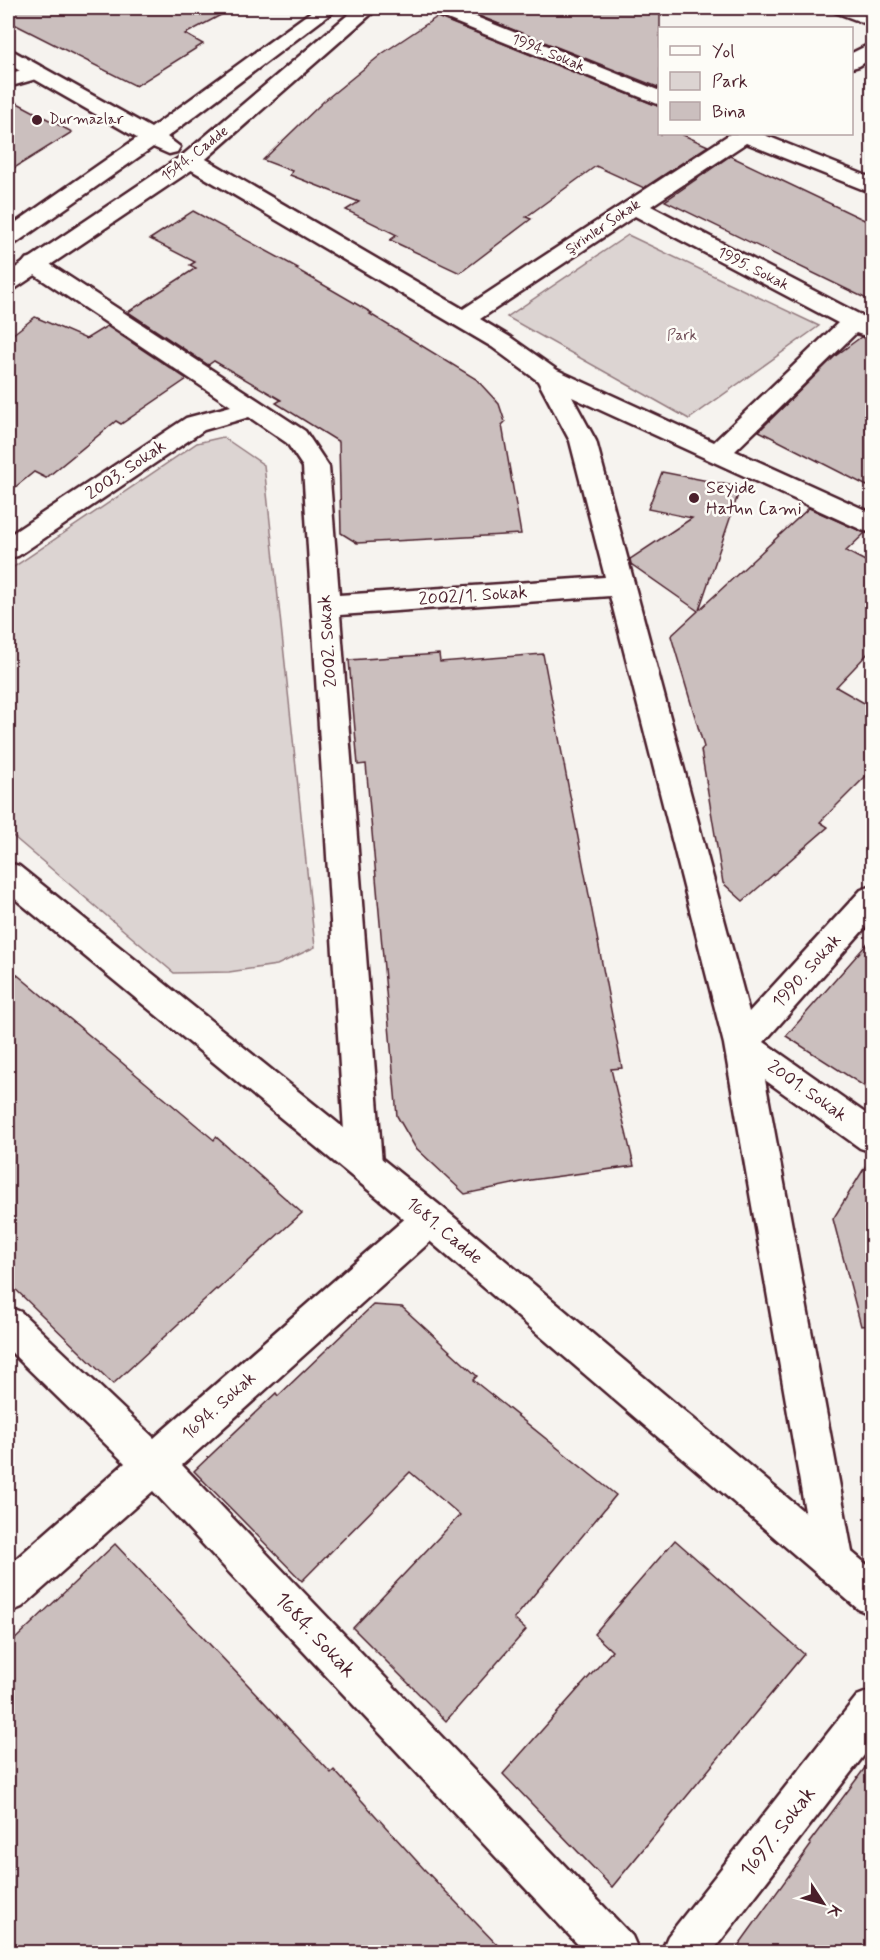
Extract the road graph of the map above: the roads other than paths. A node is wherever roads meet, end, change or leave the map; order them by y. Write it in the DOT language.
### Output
graph roads {
  1 [pos="327,8"];
  2 [pos="369,8"];
  3 [pos="437,8"];
  4 [pos="842,8"];
  5 [pos="873,20"];
  6 [pos="873,49"];
  7 [pos="8,56"];
  8 [pos="853,62"];
  9 [pos="35,72"];
  10 [pos="8,81"];
  11 [pos="658,98"];
  12 [pos="742,135"];
  13 [pos="746,135"];
  14 [pos="152,138"];
  15 [pos="191,160"];
  16 [pos="873,186"];
  17 [pos="633,206"];
  18 [pos="8,238"];
  19 [pos="34,264"];
  20 [pos="8,283"];
  21 [pos="463,320"];
  22 [pos="863,326"];
  23 [pos="548,376"];
  24 [pos="253,408"];
  25 [pos="718,453"];
  26 [pos="873,524"];
  27 [pos="8,549"];
  28 [pos="621,586"];
  29 [pos="326,606"];
  30 [pos="8,876"];
  31 [pos="873,898"];
  32 [pos="741,1044"];
  33 [pos="873,1137"];
  34 [pos="364,1164"];
  35 [pos="430,1219"];
  36 [pos="8,1324"];
  37 [pos="154,1464"];
  38 [pos="834,1563"];
  39 [pos="8,1593"];
  40 [pos="873,1595"];
  41 [pos="873,1711"];
  42 [pos="616,1953"];
  43 [pos="684,1953"];
  1 -- 14 [label="street"];
  2 -- 15 [label="street, 1544. Cadde"];
  3 -- 11 [label="street, 1994. Sokak"];
  4 -- 5 [label="street"];
  6 -- 8 [label="street"];
  7 -- 9 [label="street"];
  9 -- 10 [label="street"];
  9 -- 14 [label="street"];
  12 -- 17 [label="street, Şirinler Sokak"];
  13 -- 16 [label="street"];
  14 -- 15 [label="street"];
  14 -- 18 [label="street"];
  15 -- 19 [label="street, 1544. Cadde"];
  15 -- 21 [label="street"];
  17 -- 21 [label="street, Şirinler Sokak"];
  17 -- 22 [label="street, 1995. Sokak"];
  19 -- 20 [label="street, 1544. Cadde"];
  19 -- 24 [label="street, 2002. Sokak"];
  21 -- 23 [label="street"];
  22 -- 25 [label="street"];
  23 -- 25 [label="street"];
  23 -- 28 [label="street"];
  24 -- 27 [label="street, 2003. Sokak"];
  24 -- 29 [label="street, 2002. Sokak"];
  25 -- 26 [label="street"];
  28 -- 29 [label="street, 2002/1. Sokak"];
  28 -- 32 [label="street"];
  29 -- 34 [label="street, 2002. Sokak"];
  30 -- 34 [label="street, 1681. Cadde"];
  31 -- 32 [label="street, 1990. Sokak"];
  32 -- 33 [label="street, 2001. Sokak"];
  32 -- 38 [label="street"];
  34 -- 35 [label="street, 1681. Cadde"];
  35 -- 37 [label="street, 1694. Sokak"];
  35 -- 38 [label="street, 1681. Cadde"];
  36 -- 37 [label="street, 1684. Sokak"];
  37 -- 39 [label="street, 1694. Sokak"];
  37 -- 42 [label="street, 1684. Sokak"];
  38 -- 40 [label="street, 1681. Cadde"];
  41 -- 43 [label="street, 1697. Sokak"];
}
